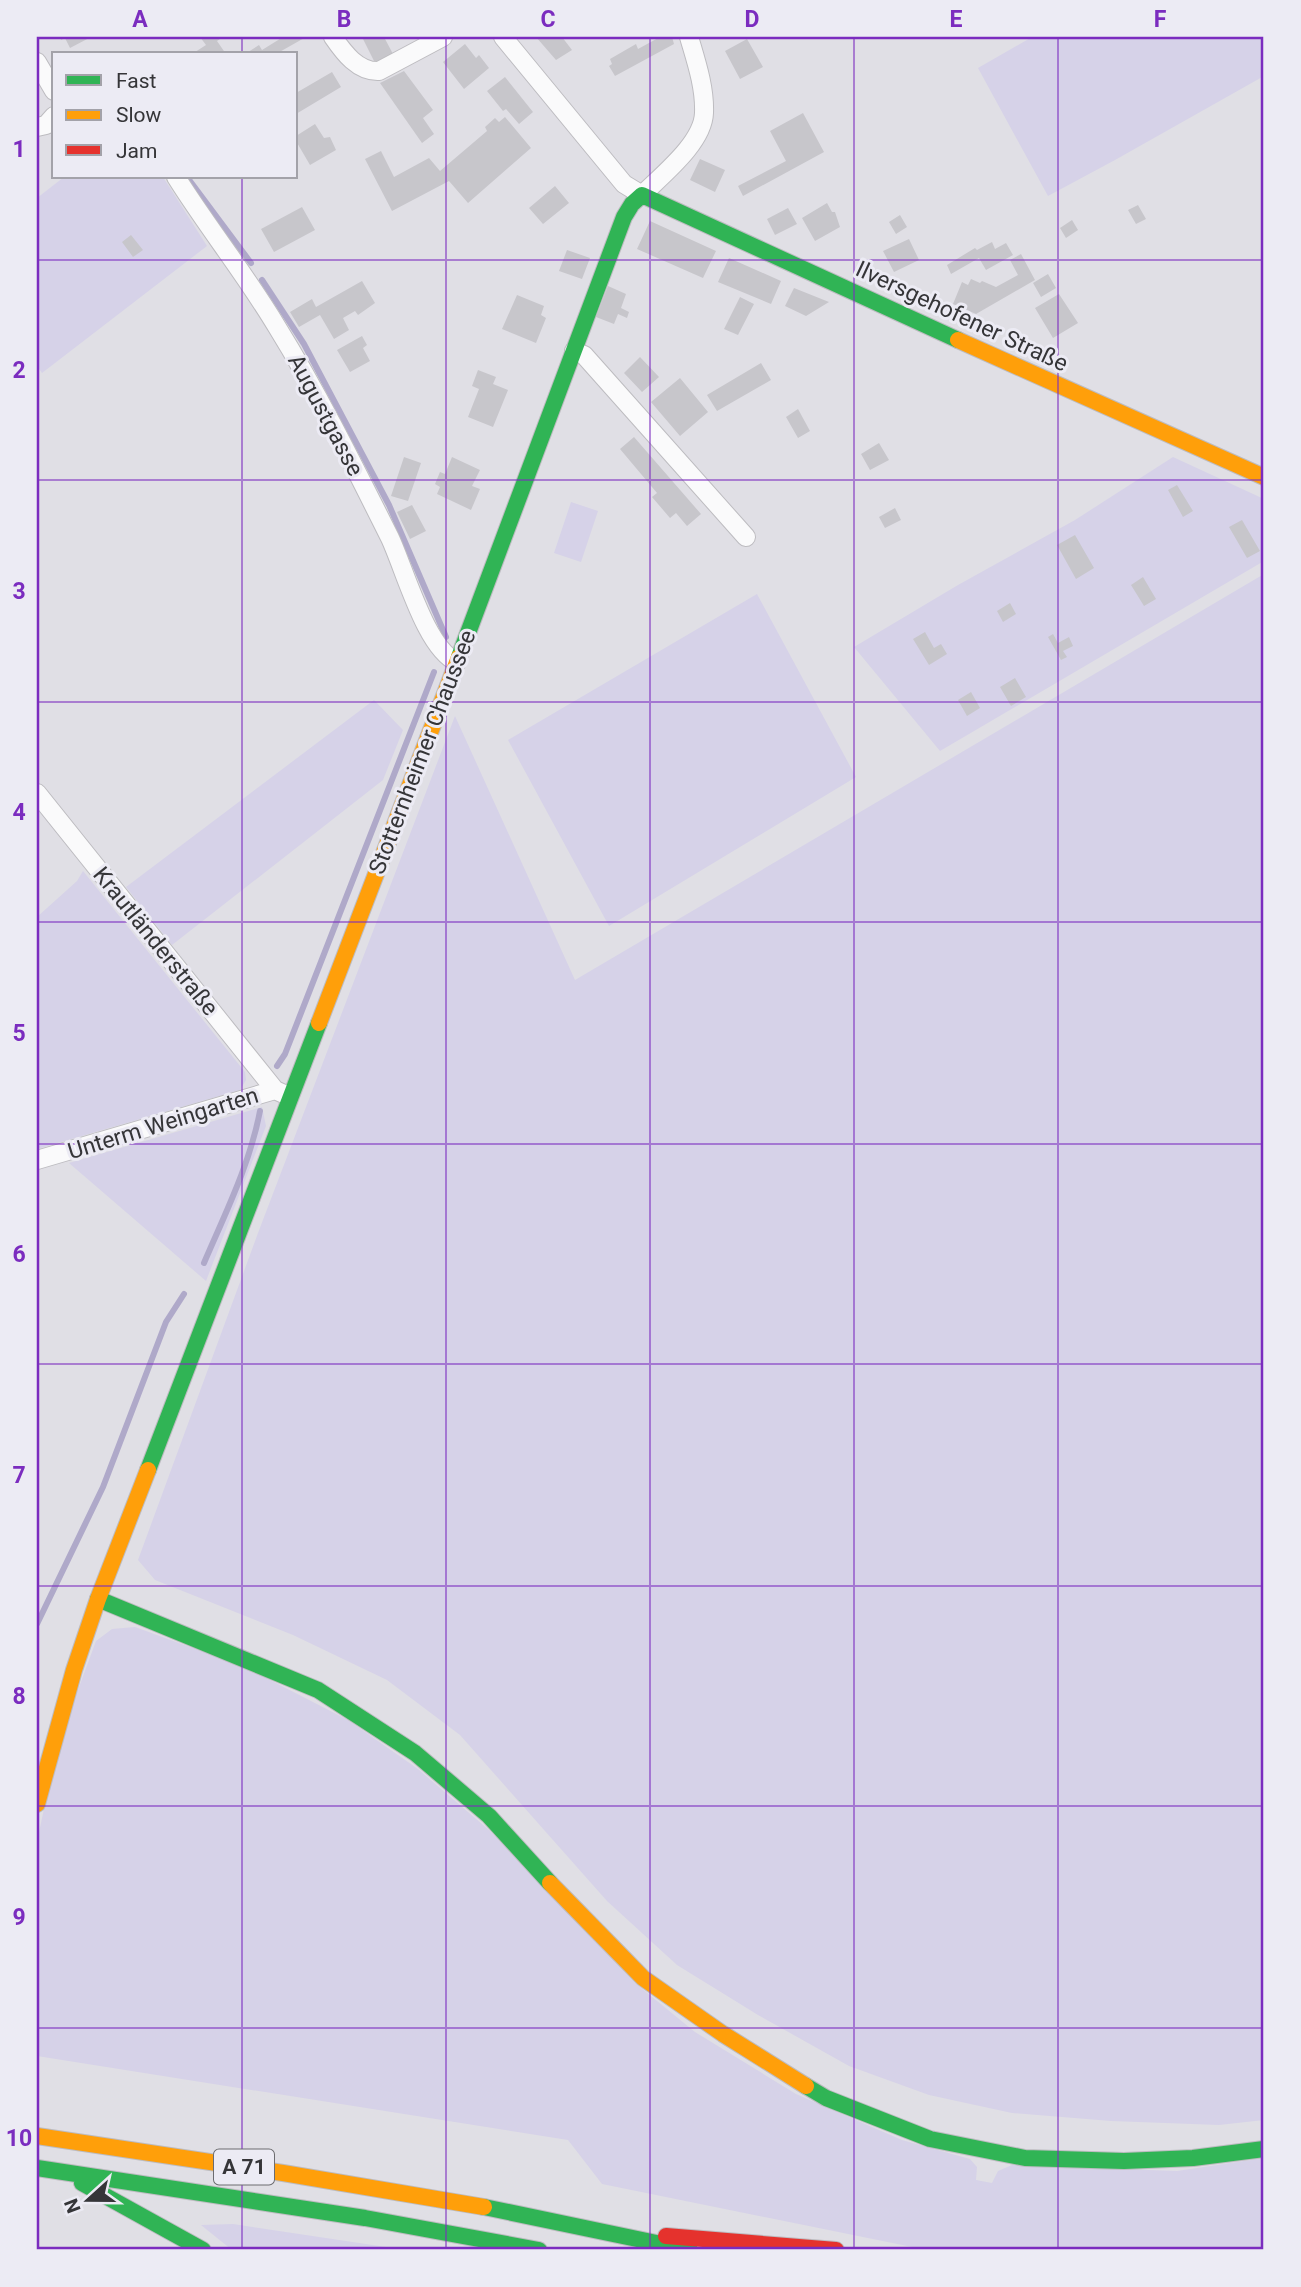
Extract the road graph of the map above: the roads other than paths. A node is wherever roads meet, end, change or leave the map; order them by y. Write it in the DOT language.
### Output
graph roads {
  1 [pos="333,37"];
  2 [pos="443,37"];
  3 [pos="503,37"];
  4 [pos="689,37"];
  5 [pos="37,62"];
  6 [pos="52,88"];
  7 [pos="52,118"];
  8 [pos="37,127"];
  9 [pos="177,178"];
  10 [pos="642,195"];
  11 [pos="574,351"];
  12 [pos="1264,477"];
  13 [pos="746,537"];
  14 [pos="457,662"];
  15 [pos="37,793"];
  16 [pos="282,1093"];
  17 [pos="37,1160"];
  18 [pos="98,1599"];
  19 [pos="37,1804"];
  20 [pos="37,2136"];
  21 [pos="1264,2149"];
  22 [pos="37,2168"];
  23 [pos="59,2171"];
  24 [pos="614,2232"];
  25 [pos="203,2250"];
  26 [pos="538,2250"];
  27 [pos="690,2250"];
  28 [pos="836,2250"];
  1 -- 2 [label="street"];
  3 -- 10 [label="street"];
  4 -- 10 [label="street"];
  5 -- 6 [label="street"];
  7 -- 8 [label="street"];
  9 -- 14 [label="street, Augustgasse"];
  10 -- 11 [label="main road, Stotternheimer Chaussee"];
  10 -- 12 [label="main road, Ilversgehofener Straße"];
  11 -- 13 [label="street"];
  11 -- 14 [label="main road, Stotternheimer Chaussee"];
  14 -- 16 [label="main road, Stotternheimer Chaussee"];
  15 -- 16 [label="street, Krautländerstraße"];
  16 -- 17 [label="street, Unterm Weingarten"];
  16 -- 18 [label="main road, Stotternheimer Chaussee"];
  18 -- 19 [label="main road, Stotternheimer Chaussee"];
  18 -- 21 [label="main road"];
  20 -- 24 [label="main road, A 71"];
  22 -- 23 [label="main road, A 71"];
  23 -- 25 [label="main road"];
  23 -- 26 [label="main road, A 71"];
  24 -- 27 [label="main road, A 71"];
  24 -- 28 [label="main road"];
}
